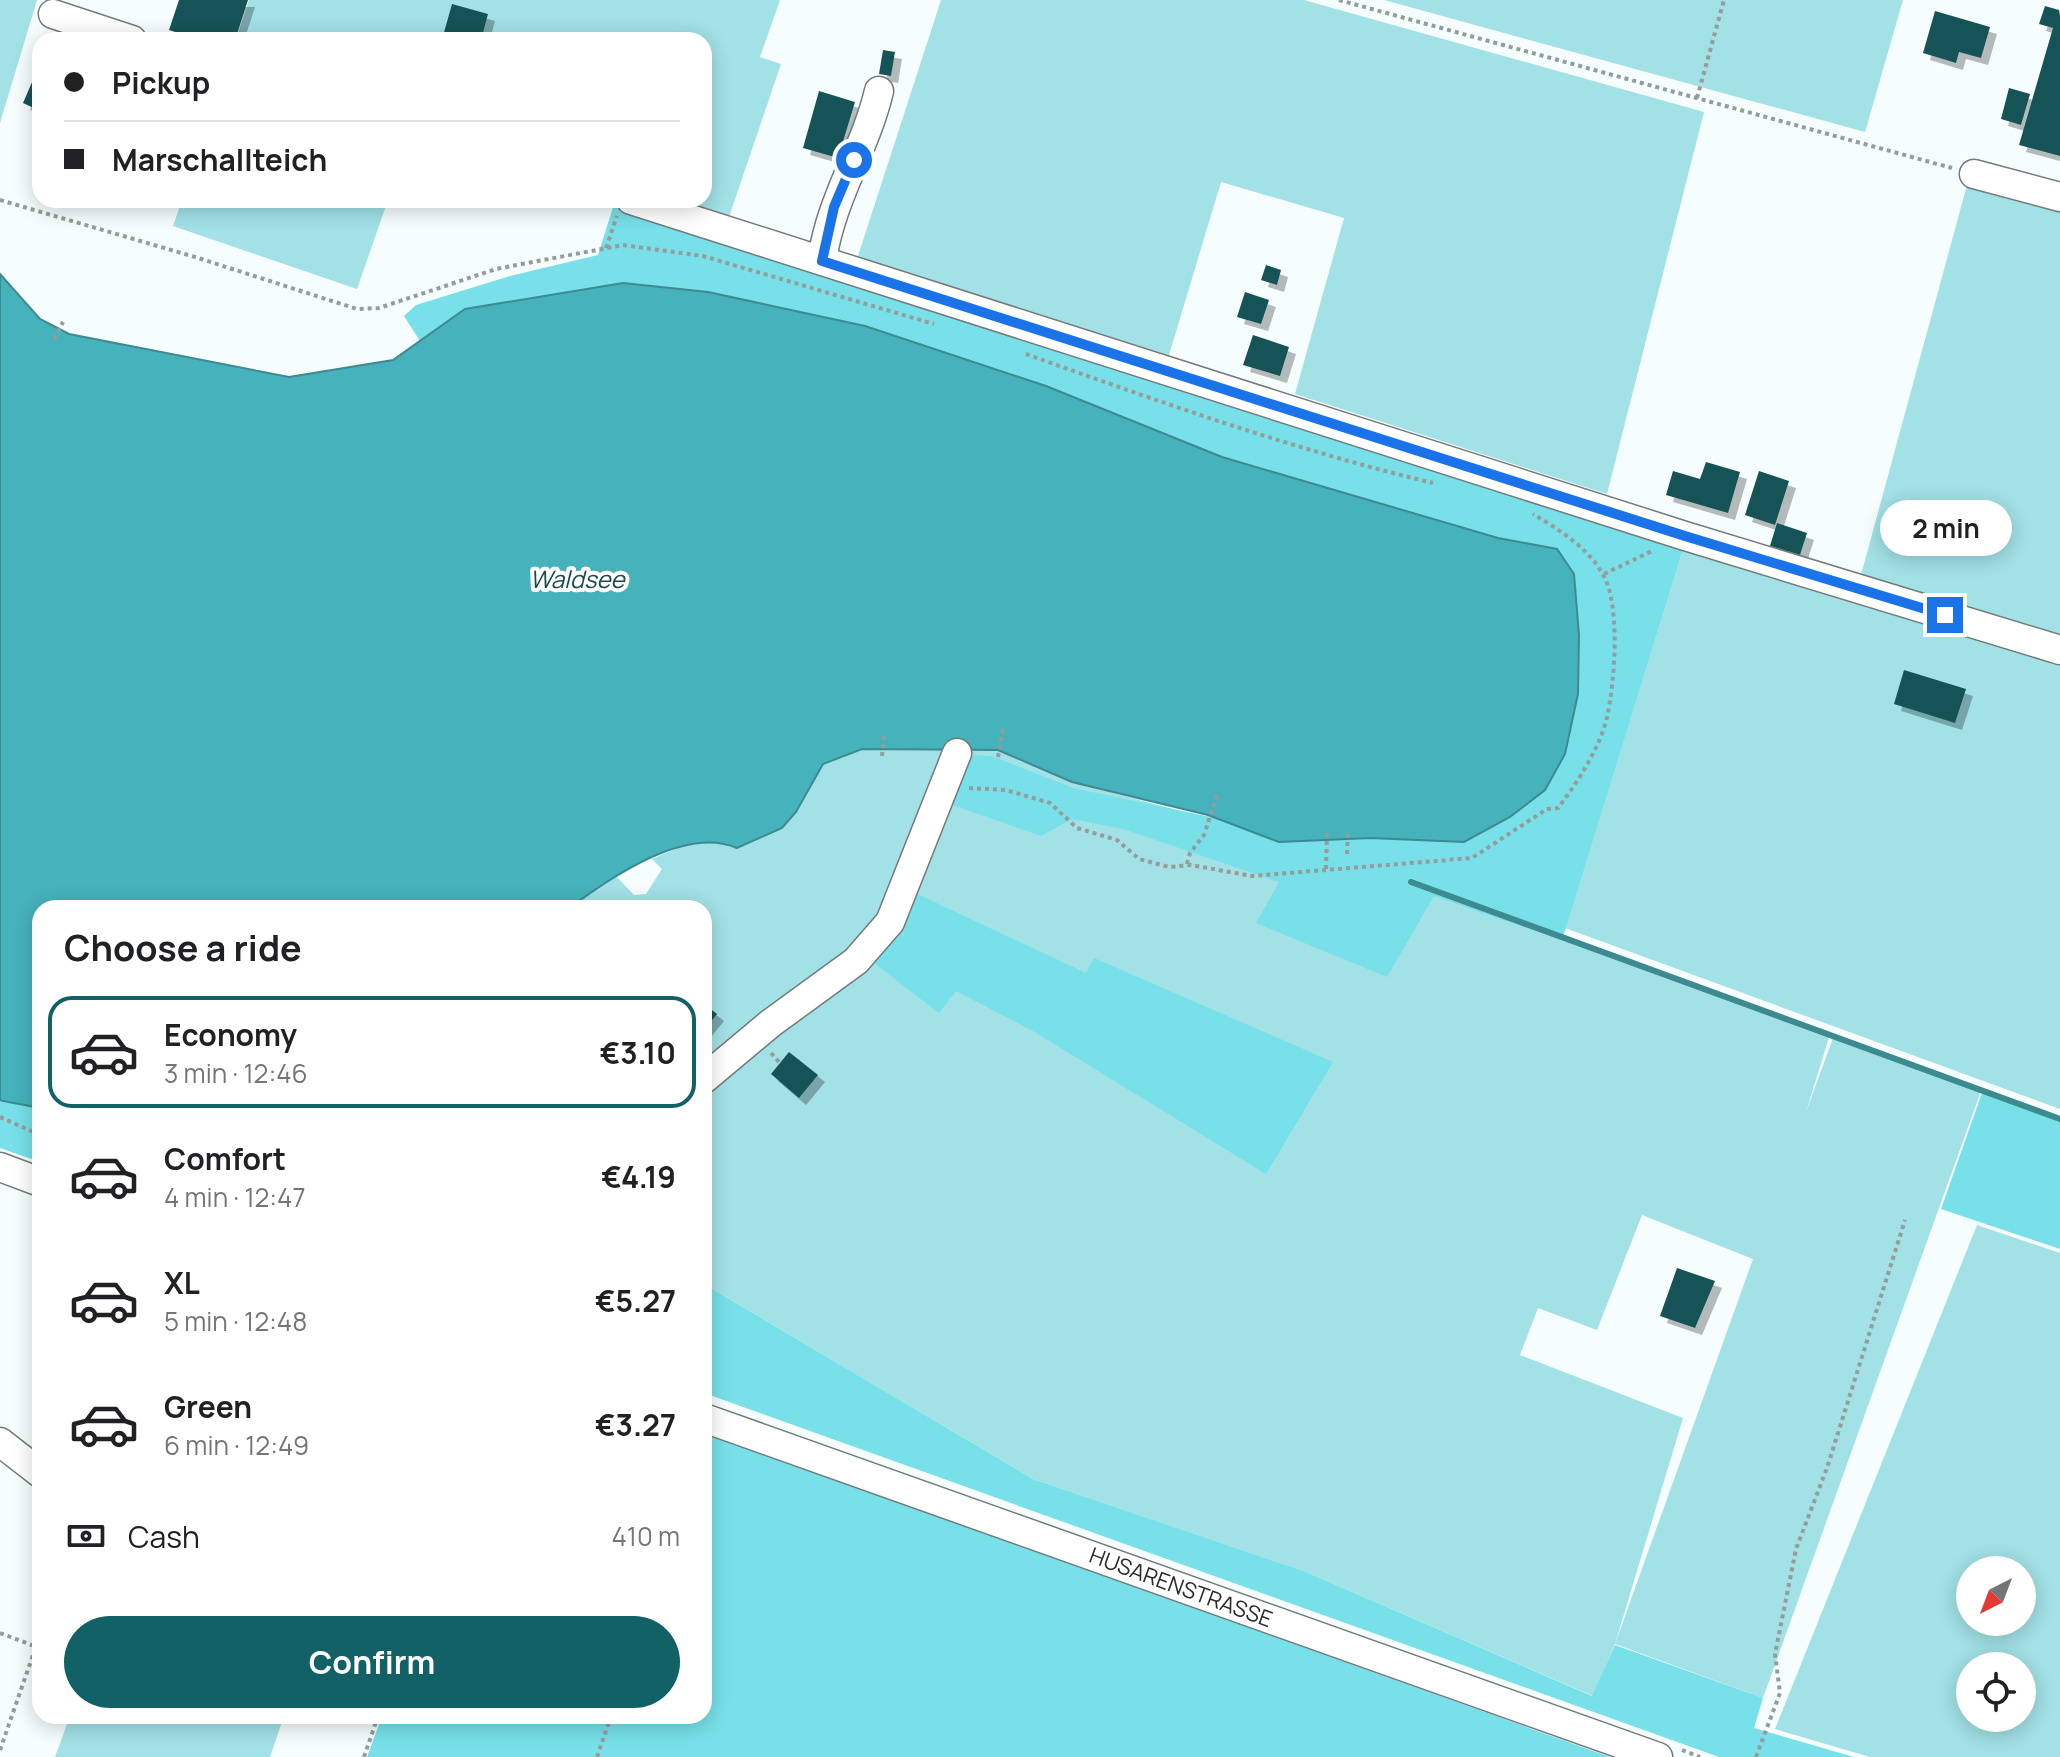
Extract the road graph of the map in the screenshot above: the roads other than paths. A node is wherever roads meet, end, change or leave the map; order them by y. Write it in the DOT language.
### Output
graph roads {
  1 [pos="53,14"];
  2 [pos="108,32"];
  3 [pos="879,91"];
  4 [pos="1974,174"];
  5 [pos="2060,197"];
  6 [pos="631,208"];
  7 [pos="822,261"];
  8 [pos="2060,650"];
  9 [pos="957,753"];
  10 [pos="712,1072"];
  11 [pos="0,1167"];
  12 [pos="32,1179"];
  13 [pos="712,1421"];
  14 [pos="0,1442"];
  15 [pos="32,1467"];
  16 [pos="1658,1757"];
  1 -- 2 [label="street"];
  3 -- 7 [label="street"];
  4 -- 5 [label="street"];
  6 -- 7 [label="street"];
  7 -- 8 [label="street"];
  9 -- 10 [label="street"];
  11 -- 12 [label="street"];
  13 -- 16 [label="street, HUSARENSTRASSE"];
  14 -- 15 [label="street"];
}
